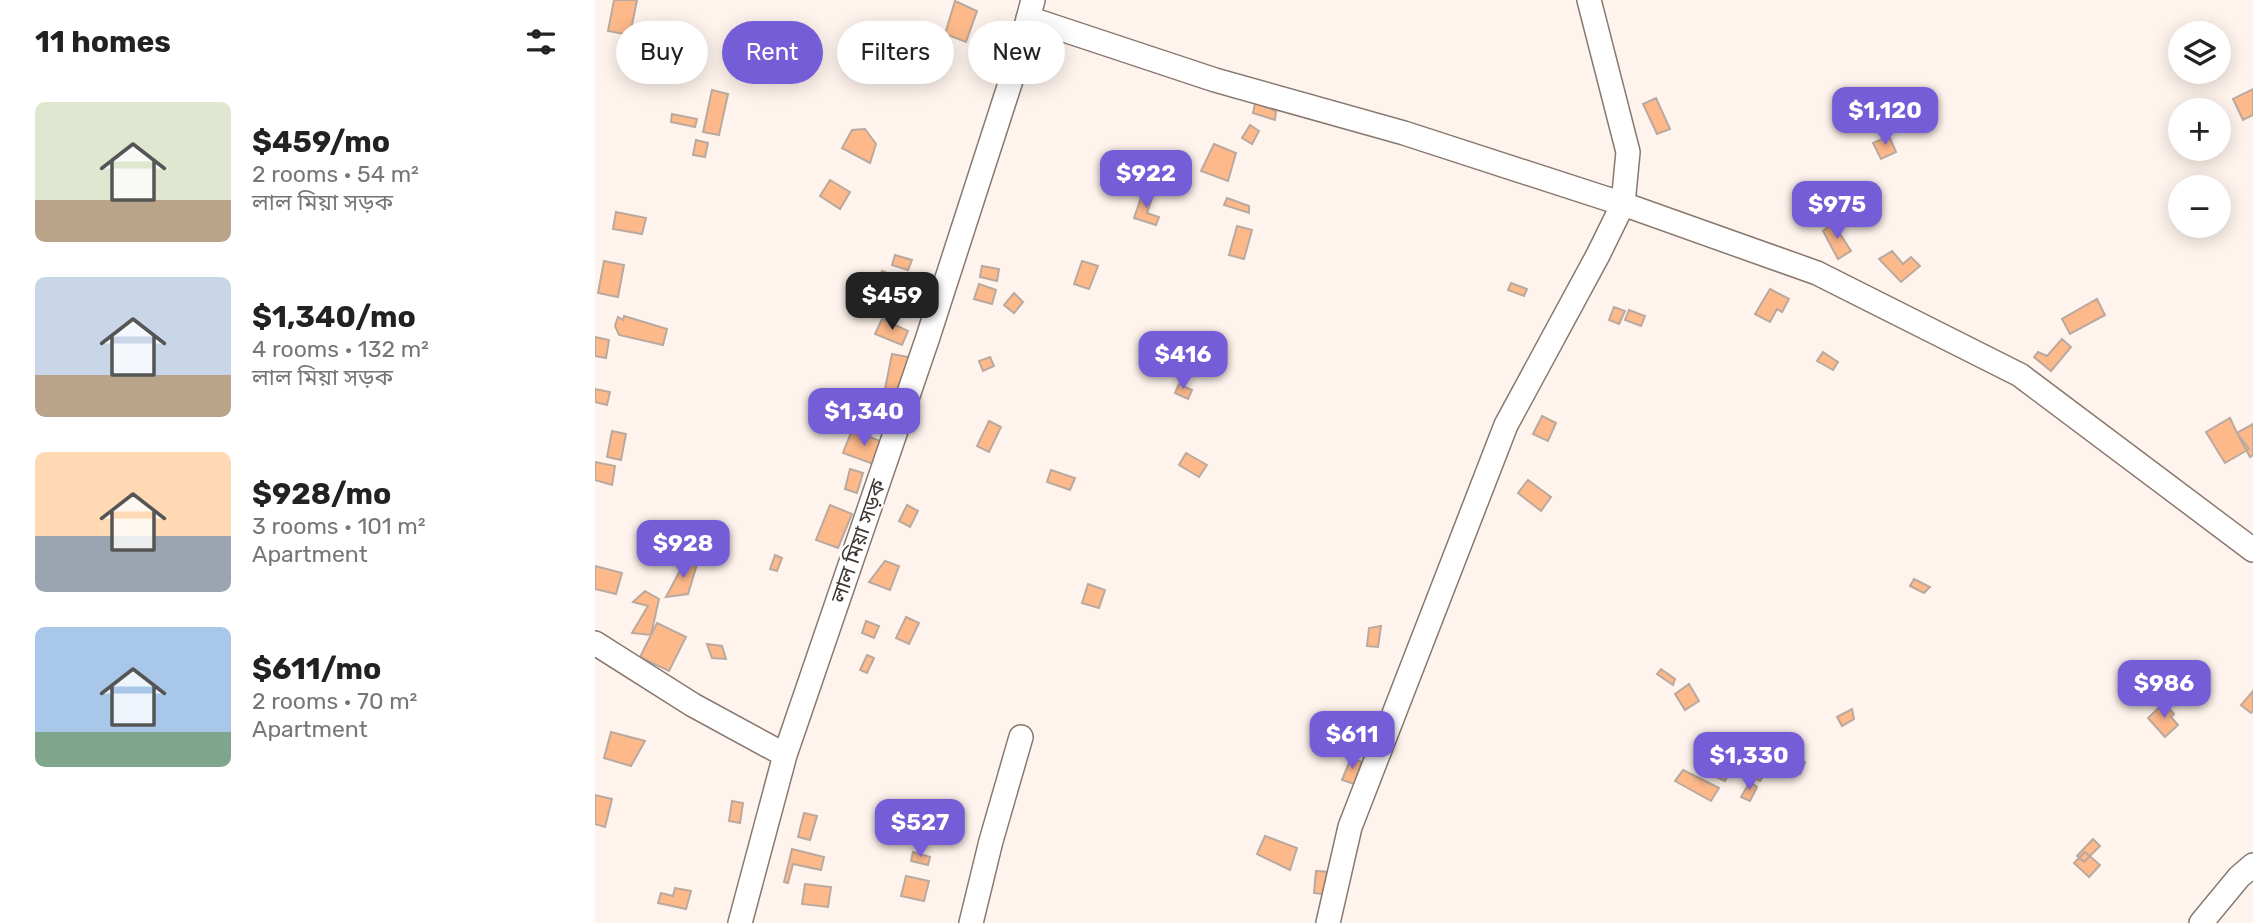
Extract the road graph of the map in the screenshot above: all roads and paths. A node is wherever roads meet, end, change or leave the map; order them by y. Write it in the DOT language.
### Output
graph roads {
  1 [pos="1590,0"];
  2 [pos="1030,9"];
  3 [pos="1623,204"];
  4 [pos="2253,550"];
  5 [pos="595,642"];
  6 [pos="1021,737"];
  7 [pos="785,755"];
  8 [pos="2253,866"];
  9 [pos="740,923"];
  10 [pos="971,923"];
  11 [pos="1328,923"];
  12 [pos="2201,923"];
  1 -- 3 [label="street"];
  2 -- 3 [label="street"];
  2 -- 7 [label="street, লাল মিয়া সড়ক"];
  3 -- 4 [label="street"];
  3 -- 11 [label="street"];
  5 -- 7 [label="street"];
  6 -- 10 [label="street"];
  7 -- 9 [label="street, লাল মিয়া সড়ক"];
  8 -- 12 [label="street"];
}
